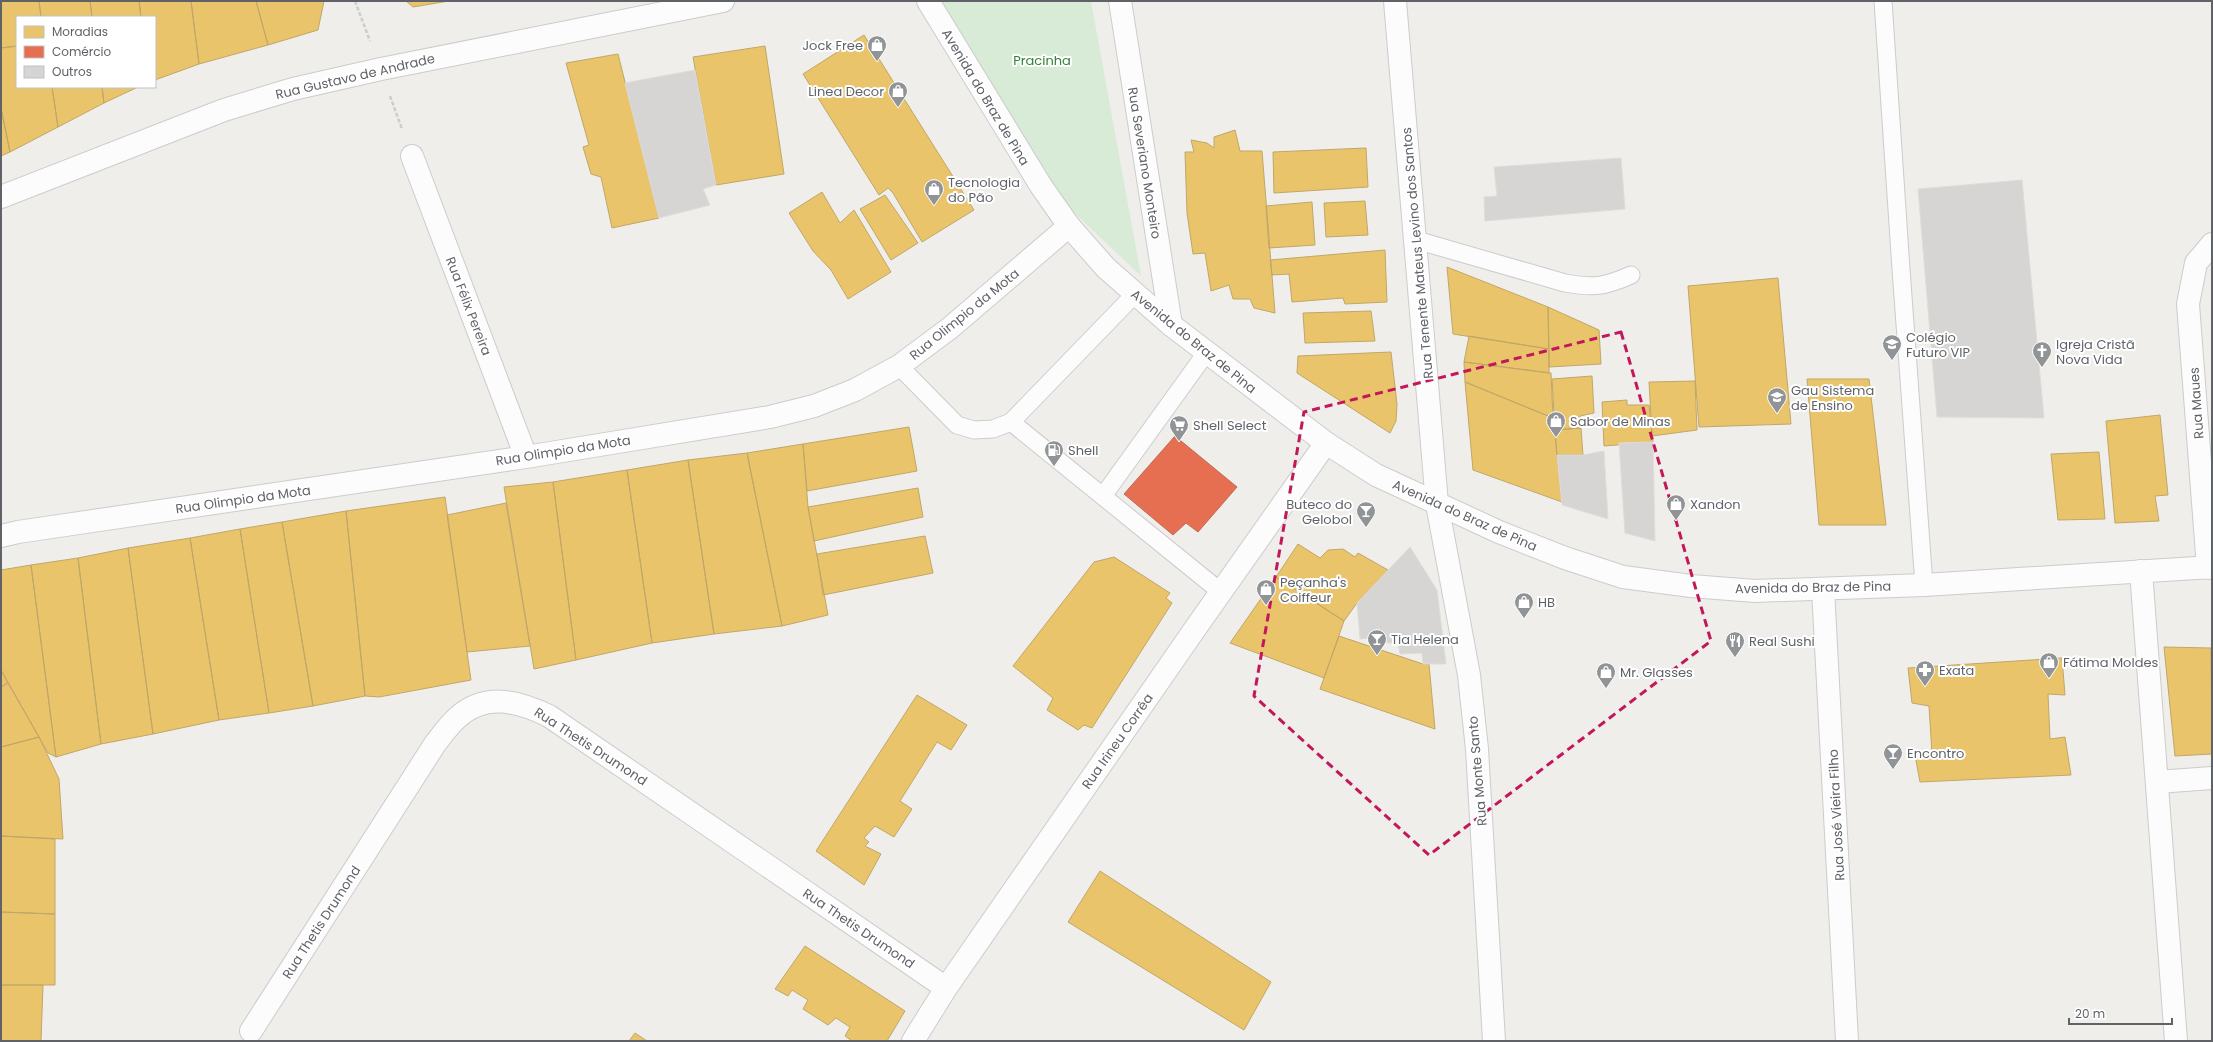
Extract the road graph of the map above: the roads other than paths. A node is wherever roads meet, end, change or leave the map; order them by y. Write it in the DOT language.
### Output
graph roads {
  1 [pos="723,1"];
  2 [pos="928,1"];
  3 [pos="1120,1"];
  4 [pos="1395,1"];
  5 [pos="1883,1"];
  6 [pos="412,156"];
  7 [pos="1,197"];
  8 [pos="1069,226"];
  9 [pos="1416,240"];
  10 [pos="2212,244"];
  11 [pos="1631,275"];
  12 [pos="1135,294"];
  13 [pos="1171,325"];
  14 [pos="1206,353"];
  15 [pos="899,366"];
  16 [pos="1011,422"];
  17 [pos="1326,443"];
  18 [pos="526,457"];
  19 [pos="1102,496"];
  20 [pos="1437,504"];
  21 [pos="1,536"];
  22 [pos="2210,568"];
  23 [pos="2141,571"];
  24 [pos="1924,585"];
  25 [pos="1823,589"];
  26 [pos="1221,592"];
  27 [pos="2212,778"];
  28 [pos="2157,782"];
  29 [pos="946,988"];
  30 [pos="251,1031"];
  31 [pos="913,1041"];
  32 [pos="1494,1041"];
  33 [pos="1847,1041"];
  34 [pos="2176,1041"];
  1 -- 7 [label="street, Rua Gustavo de Andrade"];
  2 -- 8 [label="street, Avenida do Braz de Pina"];
  3 -- 13 [label="street, Rua Severiano Monteiro"];
  4 -- 9 [label="street, Rua Tenente Mateus Levino dos Santos"];
  5 -- 24 [label="lane"];
  6 -- 18 [label="street, Rua Félix Pereira"];
  8 -- 12 [label="street, Avenida do Braz de Pina"];
  8 -- 15 [label="street, Rua Olimpio da Mota"];
  9 -- 11 [label="lane"];
  9 -- 20 [label="street, Rua Tenente Mateus Levino dos Santos"];
  10 -- 22 [label="street, Rua Maues"];
  12 -- 13 [label="street, Avenida do Braz de Pina"];
  12 -- 16 [label="lane"];
  13 -- 14 [label="street, Avenida do Braz de Pina"];
  14 -- 17 [label="street, Avenida do Braz de Pina"];
  14 -- 19 [label="lane"];
  15 -- 16 [label="lane"];
  15 -- 18 [label="street, Rua Olimpio da Mota"];
  16 -- 19 [label="lane"];
  17 -- 20 [label="street, Avenida do Braz de Pina"];
  17 -- 26 [label="street, Rua Irineu Corrêa"];
  18 -- 21 [label="street, Rua Olimpio da Mota"];
  19 -- 26 [label="lane"];
  20 -- 25 [label="street, Avenida do Braz de Pina"];
  20 -- 32 [label="street, Rua Monte Santo"];
  22 -- 23 [label="street, Avenida do Braz de Pina"];
  23 -- 24 [label="street, Avenida do Braz de Pina"];
  23 -- 28 [label="street"];
  24 -- 25 [label="street, Avenida do Braz de Pina"];
  25 -- 33 [label="street, Rua José Vieira Filho"];
  26 -- 29 [label="street, Rua Irineu Corrêa"];
  27 -- 28 [label="street"];
  28 -- 34 [label="street"];
  29 -- 30 [label="street, Rua Thetis Drumond"];
  29 -- 31 [label="street, Rua Irineu Corrêa"];
}
